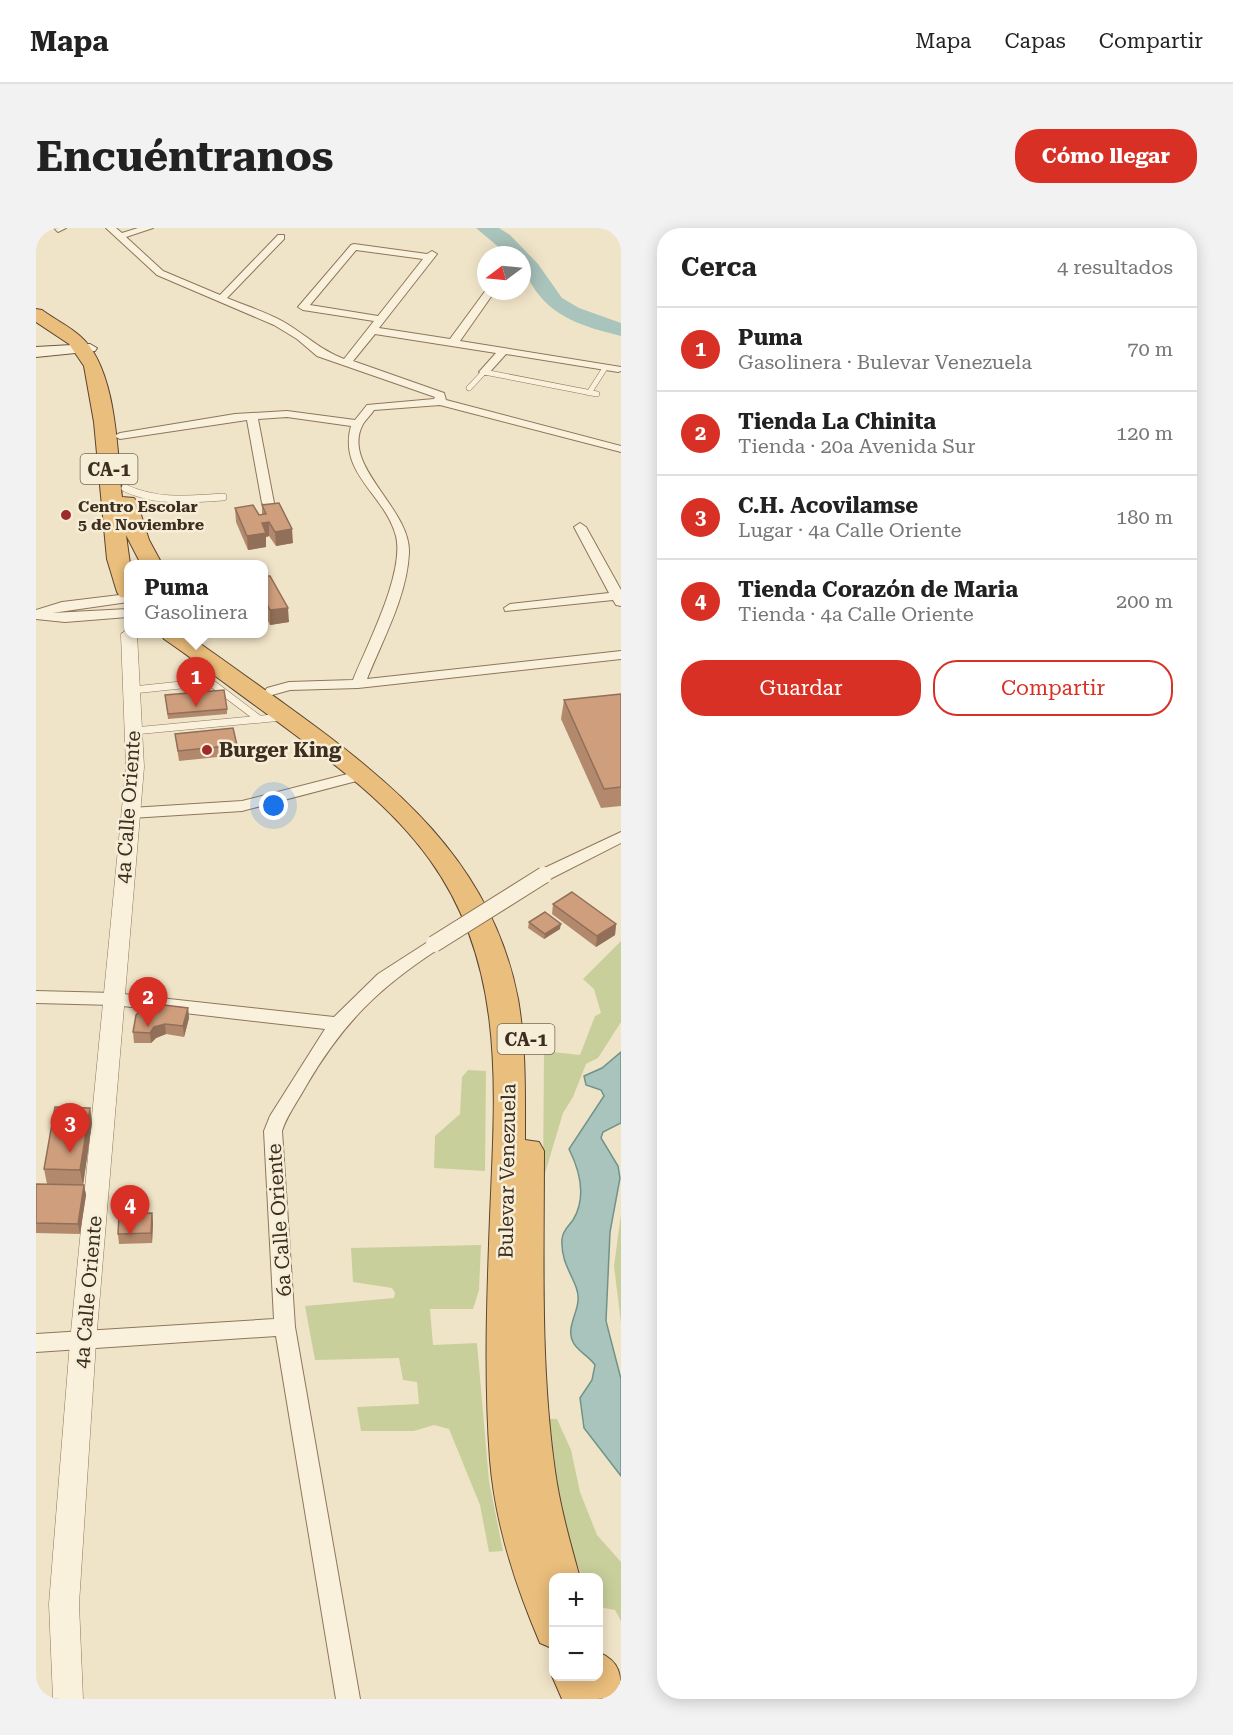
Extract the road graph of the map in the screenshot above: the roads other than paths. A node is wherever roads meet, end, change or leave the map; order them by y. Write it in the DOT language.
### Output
graph roads {
  1 [pos="111,228"];
  2 [pos="147,228"];
  3 [pos="121,236"];
  4 [pos="281,237"];
  5 [pos="222,298"];
  6 [pos="484,300"];
  7 [pos="36,307"];
  8 [pos="36,314"];
  9 [pos="381,319"];
  10 [pos="371,330"];
  11 [pos="453,343"];
  12 [pos="89,348"];
  13 [pos="36,352"];
  14 [pos="502,352"];
  15 [pos="348,362"];
  16 [pos="605,368"];
  17 [pos="620,371"];
  18 [pos="484,372"];
  19 [pos="470,388"];
  20 [pos="589,393"];
  21 [pos="597,394"];
  22 [pos="439,401"];
  23 [pos="252,416"];
  24 [pos="356,423"];
  25 [pos="120,436"];
  26 [pos="621,449"];
  27 [pos="224,497"];
  28 [pos="141,503"];
  29 [pos="268,503"];
  30 [pos="580,527"];
  31 [pos="149,560"];
  32 [pos="124,577"];
  33 [pos="620,597"];
  34 [pos="124,599"];
  35 [pos="510,608"];
  36 [pos="124,613"];
  37 [pos="36,615"];
  38 [pos="129,638"];
  39 [pos="177,638"];
  40 [pos="205,638"];
  41 [pos="621,655"];
  42 [pos="210,672"];
  43 [pos="358,684"];
  44 [pos="133,690"];
  45 [pos="279,704"];
  46 [pos="259,719"];
  47 [pos="134,731"];
  48 [pos="363,775"];
  49 [pos="131,813"];
  50 [pos="621,837"];
  51 [pos="36,997"];
  52 [pos="114,999"];
  53 [pos="339,1024"];
  54 [pos="285,1327"];
  55 [pos="83,1342"];
  56 [pos="36,1343"];
  57 [pos="559,1573"];
  58 [pos="553,1627"];
  59 [pos="574,1681"];
  60 [pos="603,1681"];
  61 [pos="68,1699"];
  62 [pos="348,1699"];
  63 [pos="583,1699"];
  64 [pos="612,1699"];
  1 -- 3 [label="street"];
  2 -- 3 [label="street"];
  3 -- 5 [label="street"];
  4 -- 5 [label="street"];
  5 -- 15 [label="street"];
  6 -- 11 [label="street"];
  7 -- 12 [label="highway"];
  8 -- 12 [label="highway, CA-1"];
  9 -- 9 [label="street"];
  9 -- 10 [label="street"];
  10 -- 11 [label="street"];
  10 -- 15 [label="street"];
  11 -- 14 [label="street"];
  12 -- 13 [label="main road"];
  12 -- 25 [label="highway, CA-1"];
  12 -- 32 [label="highway, CA-1"];
  14 -- 16 [label="street"];
  14 -- 18 [label="street"];
  15 -- 22 [label="street"];
  16 -- 17 [label="street"];
  16 -- 20 [label="lane"];
  18 -- 19 [label="lane"];
  18 -- 20 [label="lane"];
  20 -- 21 [label="lane"];
  22 -- 24 [label="street"];
  22 -- 26 [label="street"];
  23 -- 24 [label="street"];
  23 -- 25 [label="street"];
  23 -- 29 [label="street"];
  24 -- 43 [label="street"];
  25 -- 28 [label="highway, CA-1"];
  27 -- 28 [label="lane"];
  28 -- 31 [label="highway, CA-1"];
  30 -- 33 [label="street"];
  33 -- 35 [label="street"];
  34 -- 37 [label="street"];
  36 -- 37 [label="street"];
  38 -- 44 [label="street, 4a Calle Oriente"];
  39 -- 42 [label="highway, Bulevar Venezuela / CA-1"];
  40 -- 45 [label="highway, Bulevar Venezuela / CA-1"];
  41 -- 43 [label="street"];
  42 -- 44 [label="lane"];
  42 -- 45 [label="highway, Bulevar Venezuela / CA-1"];
  42 -- 46 [label="lane"];
  43 -- 45 [label="street"];
  44 -- 47 [label="street, 4a Calle Oriente"];
  45 -- 46 [label="lane"];
  45 -- 48 [label="highway, Bulevar Venezuela / CA-1"];
  45 -- 57 [label="highway, Bulevar Venezuela / CA-1"];
  46 -- 47 [label="lane"];
  47 -- 49 [label="street, 4a Calle Oriente"];
  48 -- 49 [label="street"];
  48 -- 58 [label="highway, Bulevar Venezuela / CA-1"];
  49 -- 52 [label="street, 4a Calle Oriente"];
  50 -- 53 [label="street, 6a Calle Oriente, bridge"];
  51 -- 52 [label="street"];
  52 -- 53 [label="street"];
  52 -- 55 [label="street, 4a Calle Oriente"];
  53 -- 54 [label="street, 6a Calle Oriente"];
  54 -- 55 [label="street"];
  54 -- 62 [label="street, 6a Calle Oriente"];
  55 -- 56 [label="street"];
  55 -- 61 [label="street, 4a Calle Oriente"];
  59 -- 63 [label="highway"];
  60 -- 64 [label="highway"];
}
